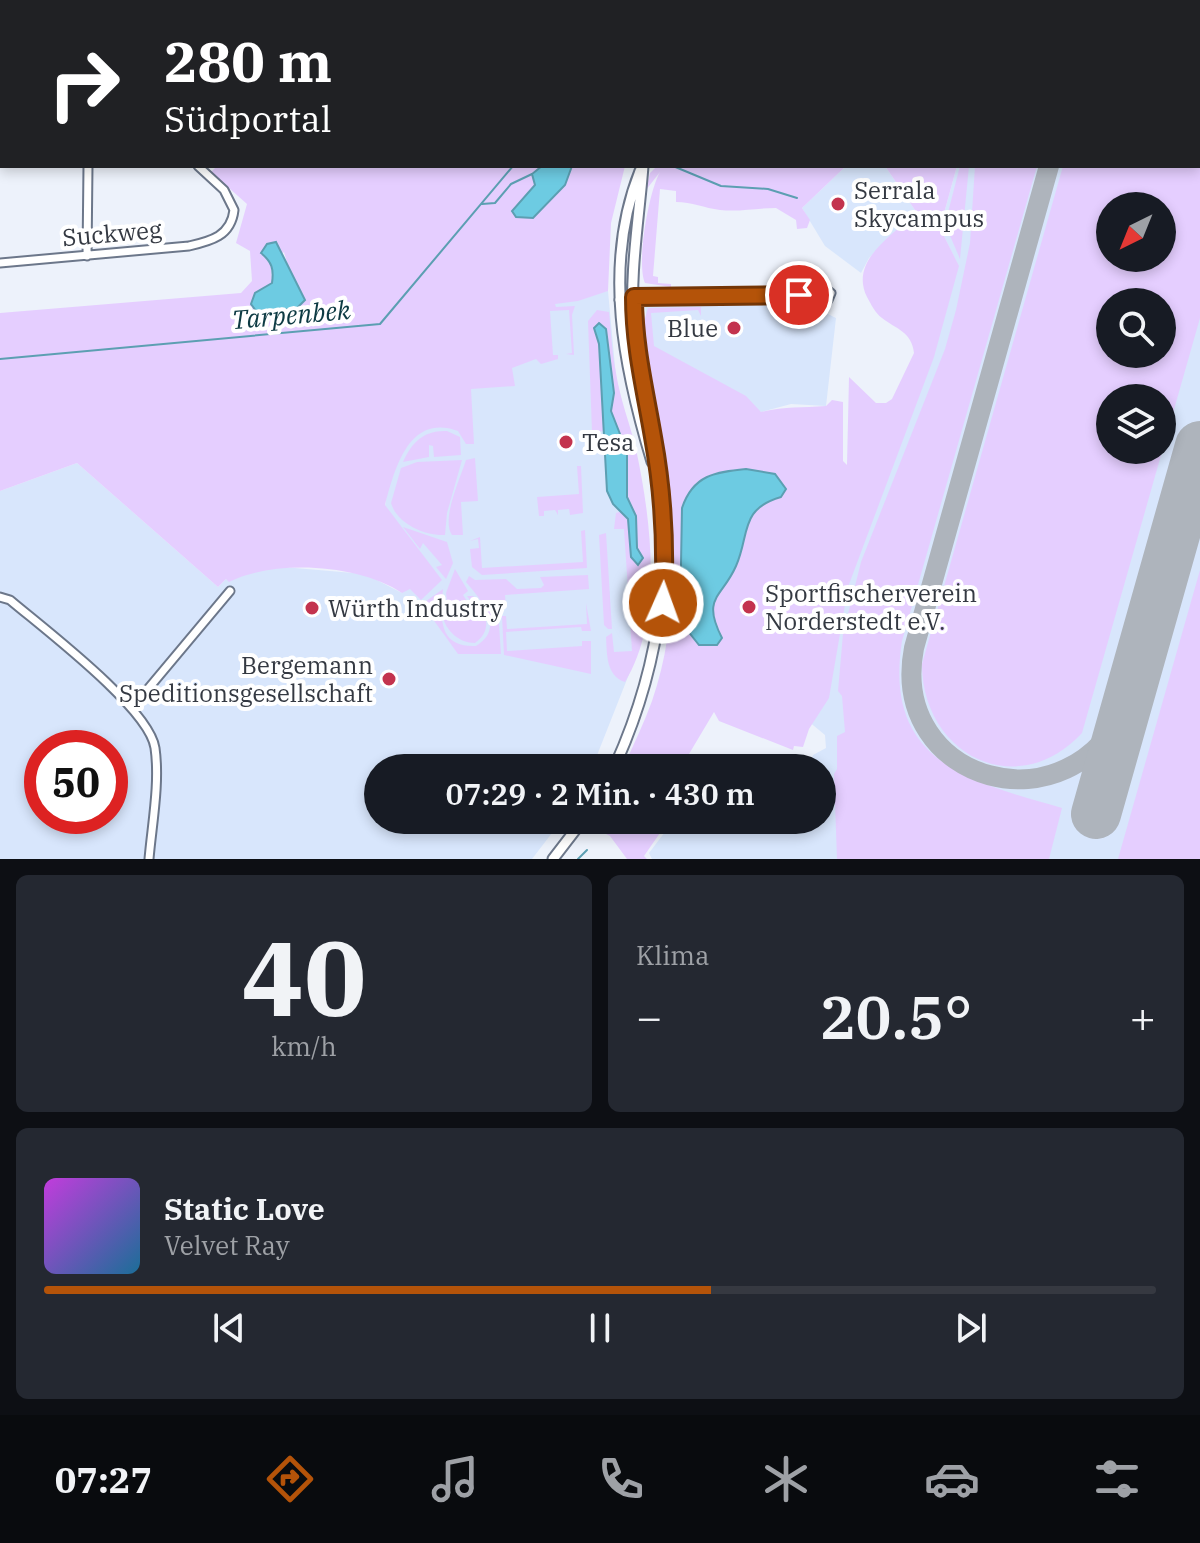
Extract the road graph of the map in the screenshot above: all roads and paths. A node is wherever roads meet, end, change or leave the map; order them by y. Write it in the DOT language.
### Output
graph roads {
  1 [pos="88,168"];
  2 [pos="200,168"];
  3 [pos="641,168"];
  4 [pos="642,168"];
  5 [pos="87,256"];
  6 [pos="0,263"];
  7 [pos="799,295"];
  8 [pos="634,297"];
  9 [pos="619,300"];
  10 [pos="657,481"];
  11 [pos="230,591"];
  12 [pos="0,597"];
  13 [pos="132,708"];
  14 [pos="620,754"];
  15 [pos="572,834"];
  16 [pos="149,859"];
  17 [pos="553,859"];
  1 -- 5 [label="street"];
  2 -- 5 [label="street, Suckweg"];
  3 -- 9 [label="main road"];
  4 -- 8 [label="main road"];
  5 -- 6 [label="street, Suckweg"];
  7 -- 8 [label="street"];
  8 -- 9 [label="street"];
  8 -- 10 [label="main road"];
  9 -- 10 [label="main road"];
  10 -- 14 [label="main road"];
  11 -- 13 [label="street"];
  12 -- 13 [label="street"];
  13 -- 16 [label="street"];
  15 -- 17 [label="main road"];
}
